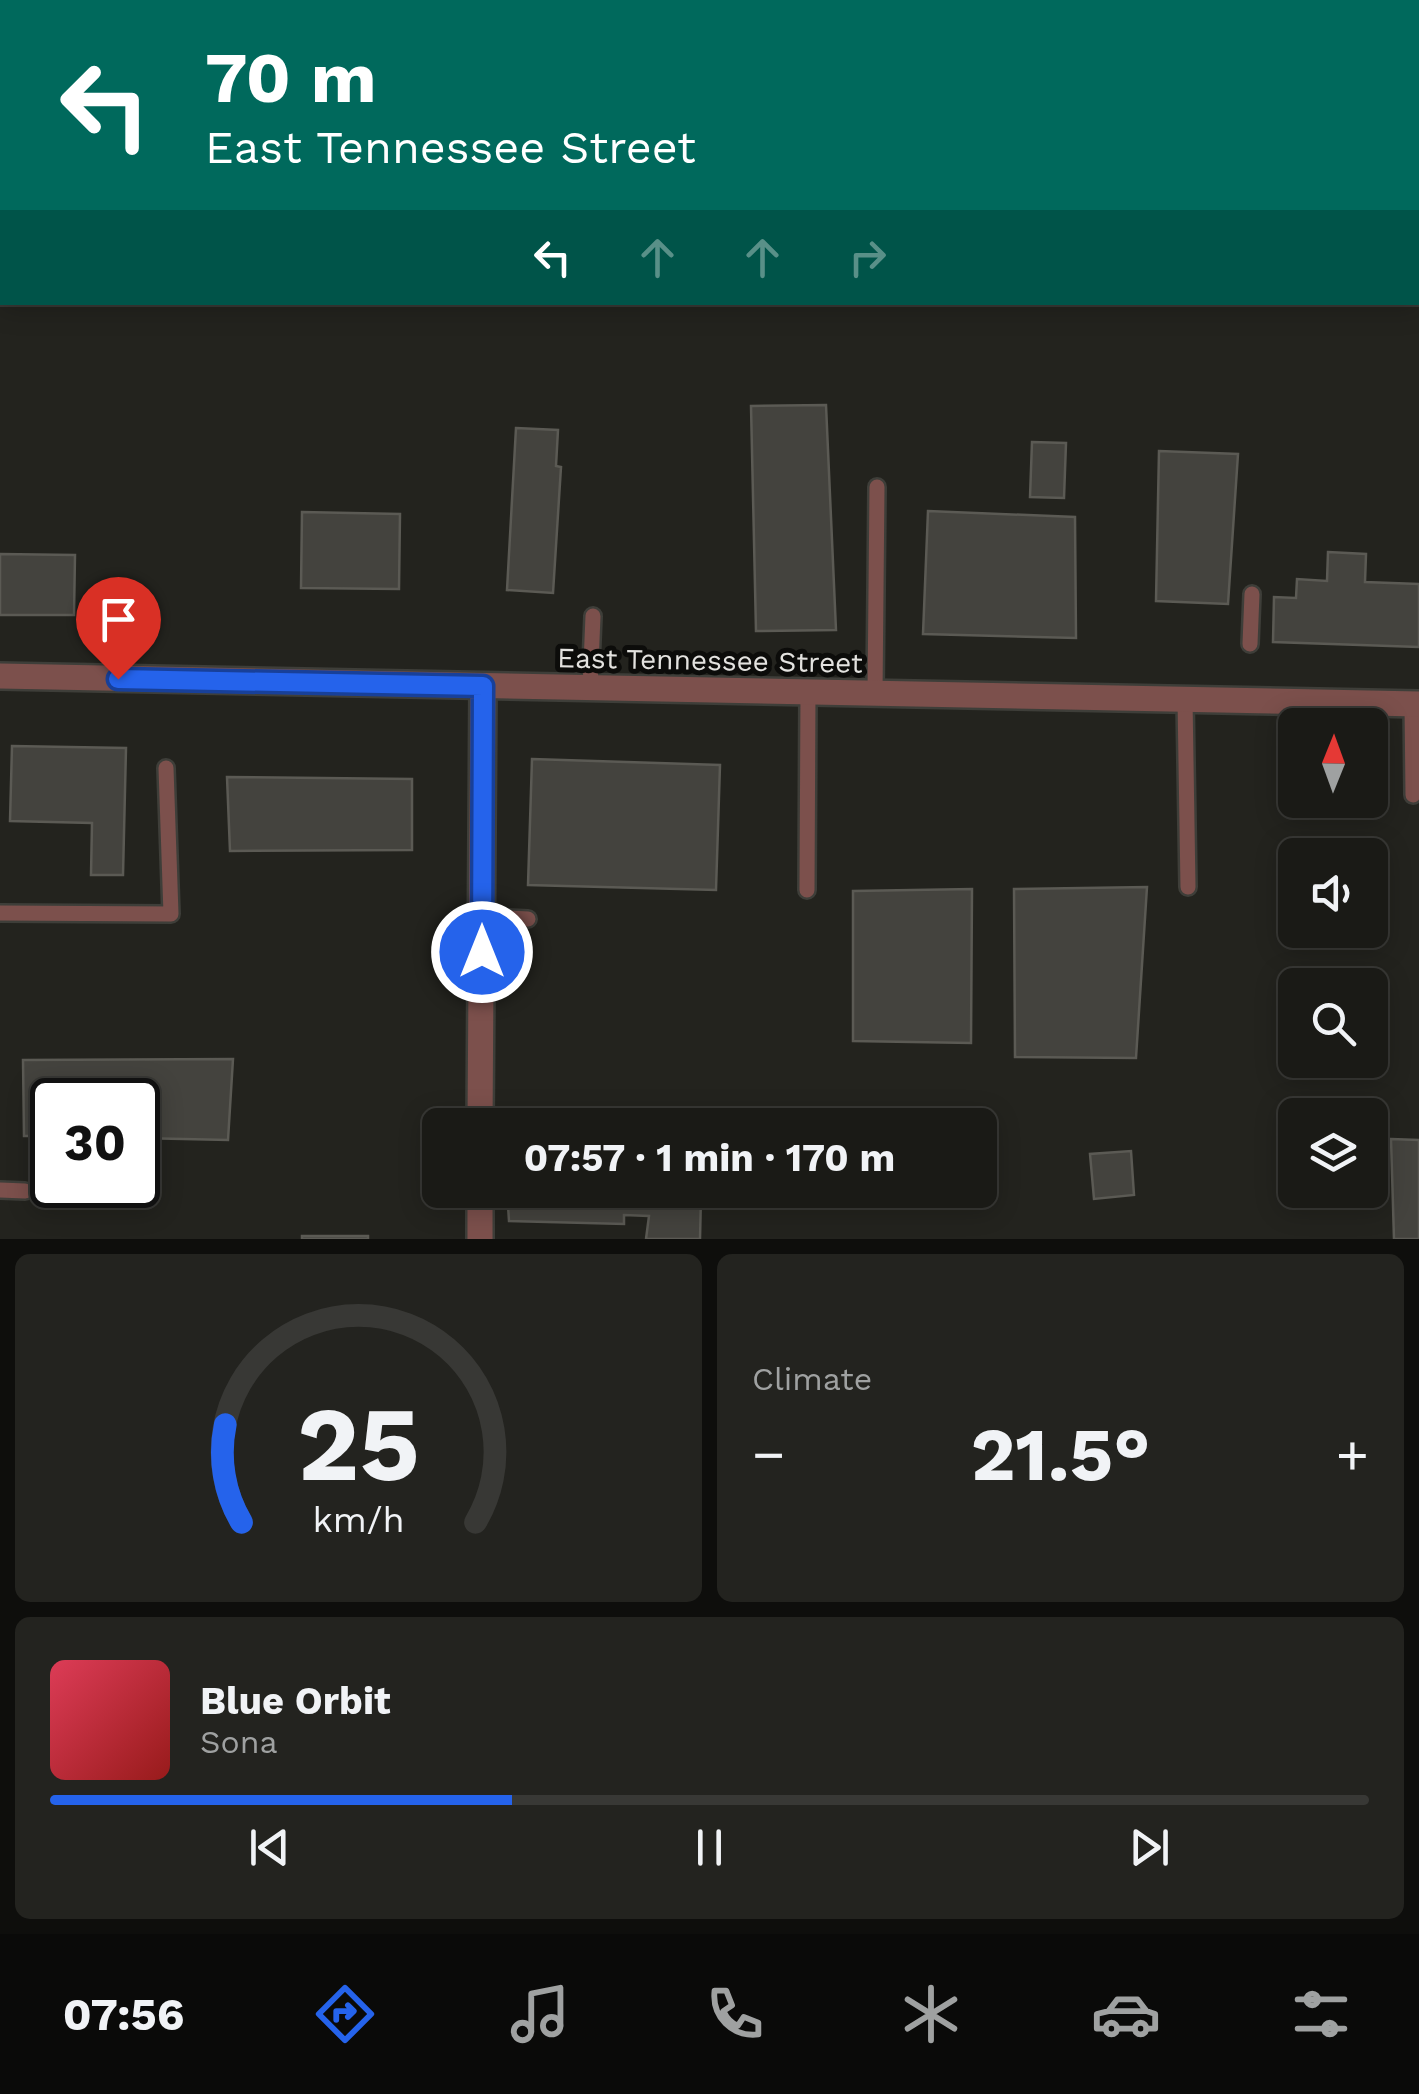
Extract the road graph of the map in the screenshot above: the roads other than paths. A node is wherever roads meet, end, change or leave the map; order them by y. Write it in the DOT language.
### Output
graph roads {
  1 [pos="876,486"];
  2 [pos="1252,594"];
  3 [pos="593,616"];
  4 [pos="1250,644"];
  5 [pos="0,676"];
  6 [pos="483,686"];
  7 [pos="590,688"];
  8 [pos="808,692"];
  9 [pos="875,693"];
  10 [pos="1185,699"];
  11 [pos="1416,704"];
  12 [pos="166,768"];
  13 [pos="1412,795"];
  14 [pos="1188,887"];
  15 [pos="808,890"];
  16 [pos="0,912"];
  17 [pos="482,917"];
  18 [pos="528,919"];
  19 [pos="480,1108"];
  20 [pos="0,1190"];
  21 [pos="24,1190"];
  22 [pos="480,1208"];
  23 [pos="480,1239"];
  1 -- 9 [label="lane"];
  2 -- 4 [label="lane"];
  3 -- 7 [label="lane"];
  5 -- 6 [label="street, East Tennessee Street"];
  6 -- 7 [label="street, East Tennessee Street"];
  6 -- 17 [label="street"];
  7 -- 8 [label="street, East Tennessee Street"];
  8 -- 9 [label="street, East Tennessee Street"];
  8 -- 15 [label="lane"];
  9 -- 10 [label="street, East Tennessee Street"];
  10 -- 11 [label="street, East Tennessee Street"];
  10 -- 14 [label="lane"];
  11 -- 13 [label="lane"];
  12 -- 16 [label="lane"];
  17 -- 18 [label="lane"];
  17 -- 19 [label="street"];
  20 -- 21 [label="lane"];
  22 -- 23 [label="street"];
}
